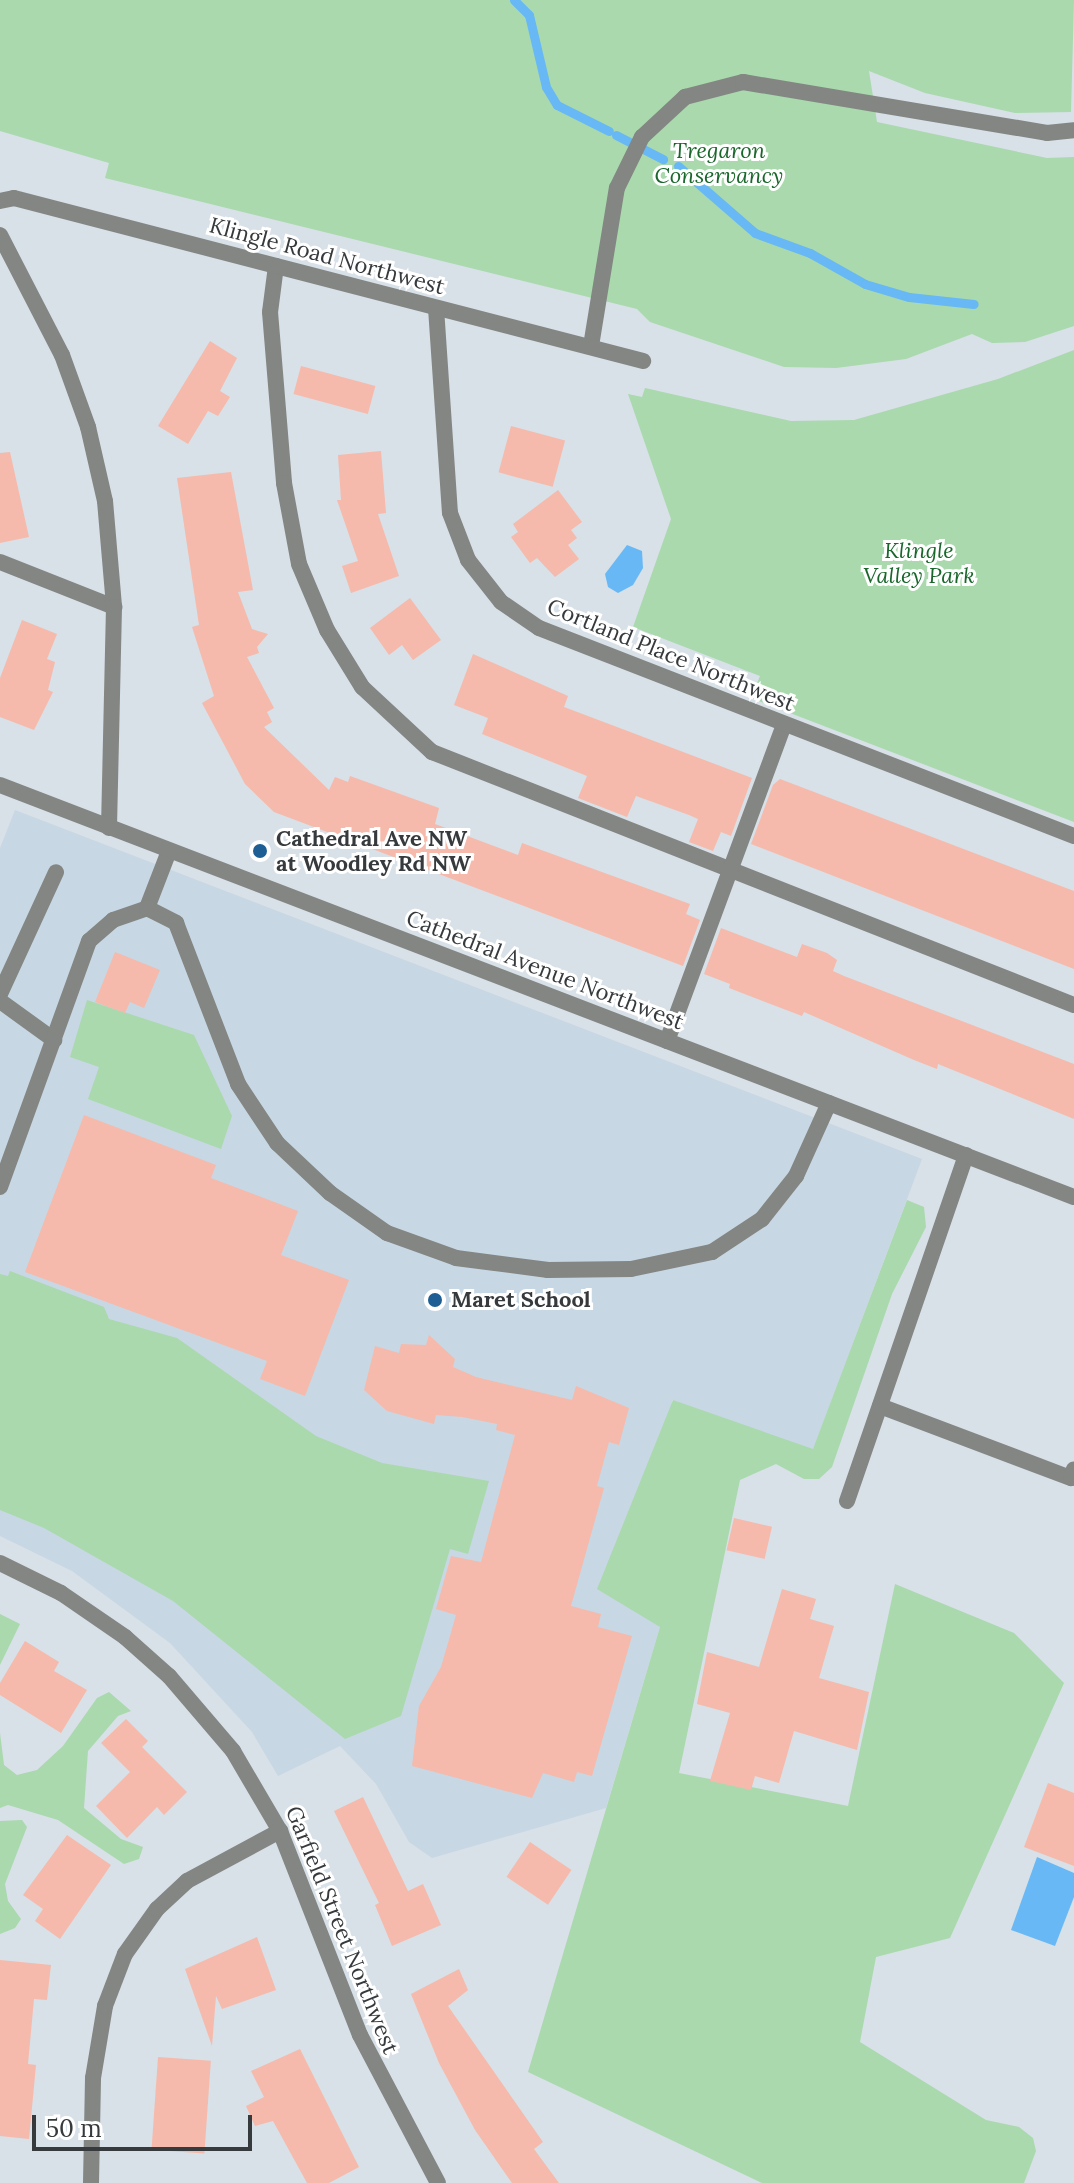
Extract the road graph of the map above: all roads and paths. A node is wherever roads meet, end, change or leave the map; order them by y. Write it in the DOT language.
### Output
graph roads {
  1 [pos="1074,130"];
  2 [pos="0,201"];
  3 [pos="0,235"];
  4 [pos="276,266"];
  5 [pos="436,308"];
  6 [pos="591,346"];
  7 [pos="643,361"];
  8 [pos="0,562"];
  9 [pos="114,607"];
  10 [pos="784,724"];
  11 [pos="0,785"];
  12 [pos="109,828"];
  13 [pos="1074,836"];
  14 [pos="169,851"];
  15 [pos="731,870"];
  16 [pos="56,872"];
  17 [pos="147,908"];
  18 [pos="0,994"];
  19 [pos="0,1001"];
  20 [pos="1074,1005"];
  21 [pos="54,1040"];
  22 [pos="667,1041"];
  23 [pos="829,1103"];
  24 [pos="966,1155"];
  25 [pos="0,1187"];
  26 [pos="1074,1197"];
  27 [pos="880,1406"];
  28 [pos="1074,1469"];
  29 [pos="847,1501"];
  30 [pos="0,1563"];
  31 [pos="280,1831"];
  32 [pos="91,2183"];
  33 [pos="438,2183"];
  1 -- 6 [label="street"];
  2 -- 4 [label="street, Klingle Road Northwest"];
  3 -- 9 [label="street"];
  4 -- 5 [label="street, Klingle Road Northwest"];
  4 -- 15 [label="street"];
  5 -- 6 [label="street, Klingle Road Northwest"];
  5 -- 10 [label="street, Cortland Place Northwest"];
  6 -- 7 [label="street, Klingle Road Northwest"];
  8 -- 9 [label="street"];
  9 -- 12 [label="street"];
  10 -- 13 [label="street, Cortland Place Northwest"];
  10 -- 15 [label="street"];
  11 -- 12 [label="street, Cathedral Avenue Northwest"];
  12 -- 14 [label="street, Cathedral Avenue Northwest"];
  14 -- 17 [label="street"];
  14 -- 22 [label="street, Cathedral Avenue Northwest"];
  15 -- 20 [label="street"];
  15 -- 22 [label="street"];
  16 -- 18 [label="street"];
  17 -- 21 [label="street"];
  17 -- 23 [label="street"];
  19 -- 21 [label="street"];
  21 -- 25 [label="street"];
  22 -- 23 [label="street, Cathedral Avenue Northwest"];
  23 -- 24 [label="street, Cathedral Avenue Northwest"];
  24 -- 26 [label="street, Cathedral Avenue Northwest"];
  24 -- 27 [label="street"];
  27 -- 28 [label="street"];
  27 -- 29 [label="street"];
  30 -- 31 [label="street, Garfield Street Northwest"];
  31 -- 32 [label="street"];
  31 -- 33 [label="street, Garfield Street Northwest"];
}
